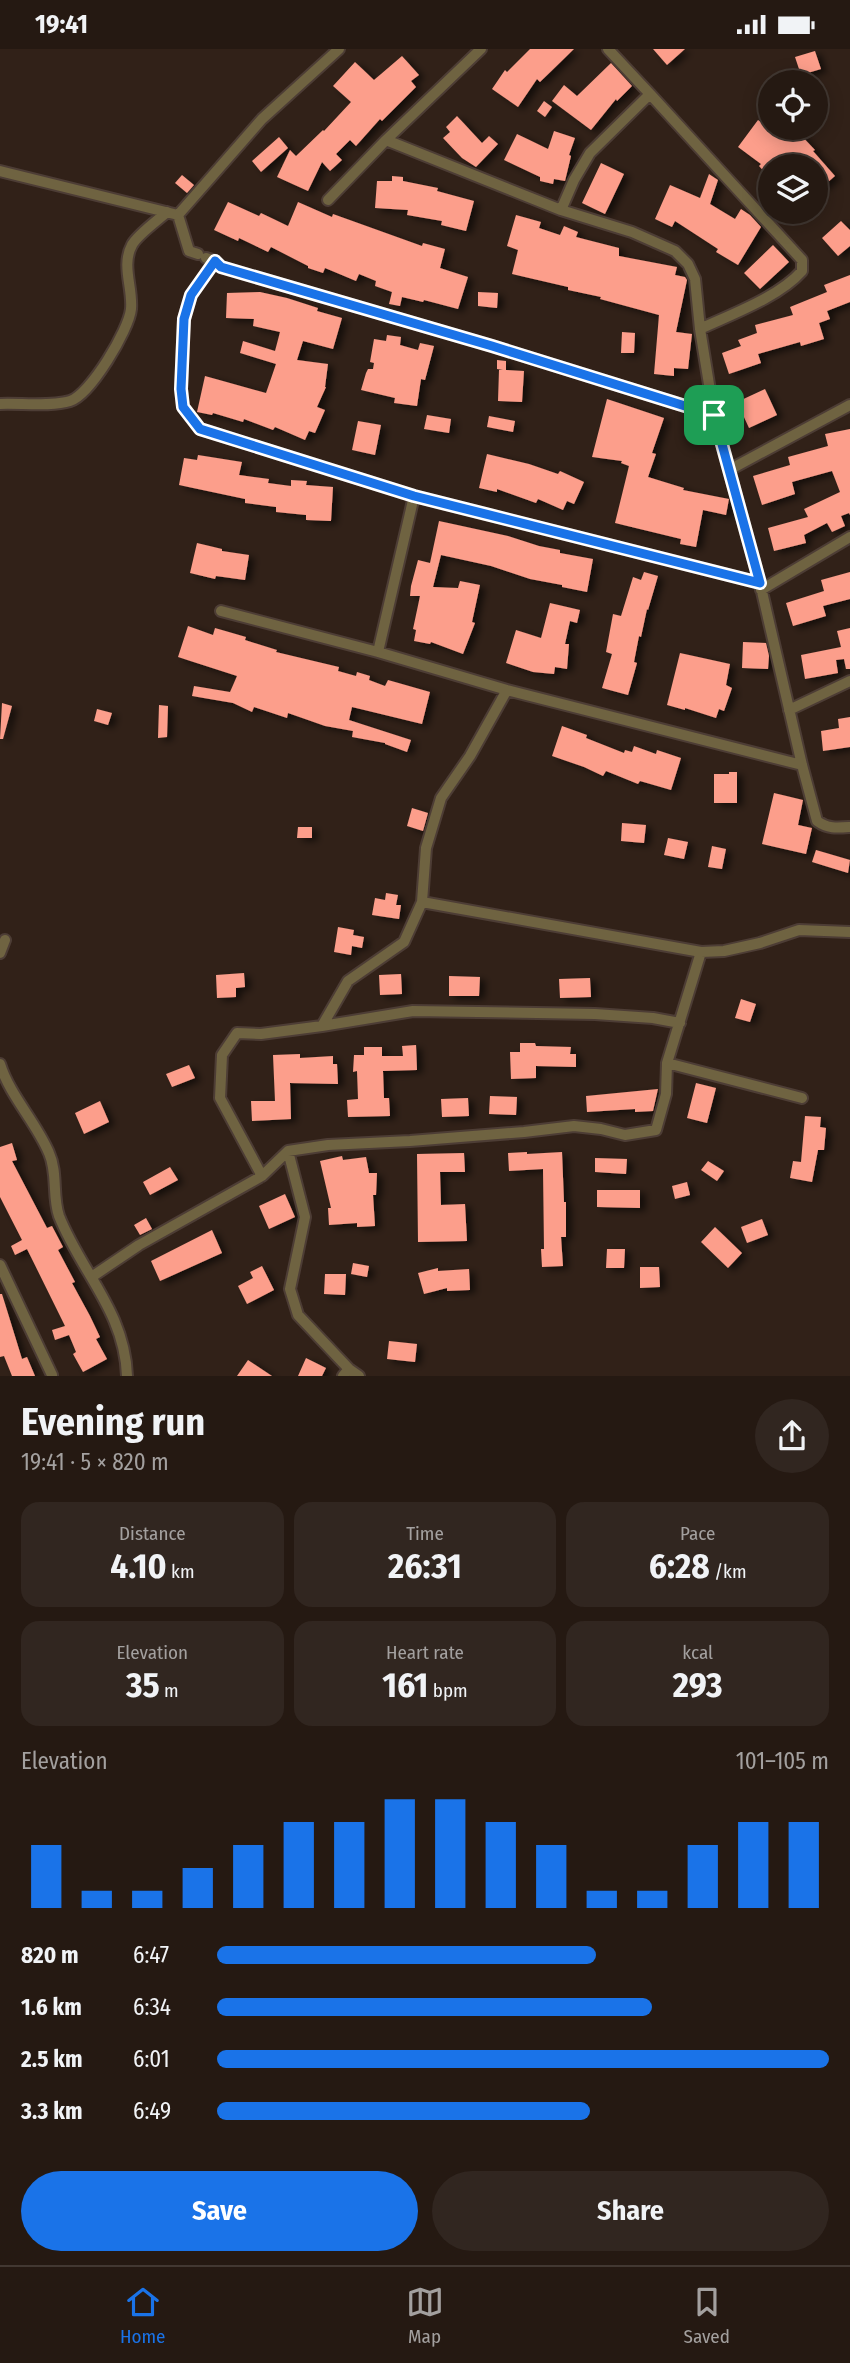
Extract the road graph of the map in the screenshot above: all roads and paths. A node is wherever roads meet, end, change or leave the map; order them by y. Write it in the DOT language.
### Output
graph roads {
  1 [pos="339,49"];
  2 [pos="481,49"];
  3 [pos="608,49"];
  4 [pos="650,94"];
  5 [pos="386,141"];
  6 [pos="0,171"];
  7 [pos="328,200"];
  8 [pos="561,210"];
  9 [pos="173,213"];
  10 [pos="206,258"];
  11 [pos="700,329"];
  12 [pos="0,404"];
  13 [pos="850,405"];
  14 [pos="714,415"];
  15 [pos="729,470"];
  16 [pos="414,496"];
  17 [pos="850,537"];
  18 [pos="761,586"];
  19 [pos="221,611"];
  20 [pos="378,652"];
  21 [pos="850,681"];
  22 [pos="507,690"];
  23 [pos="789,710"];
  24 [pos="802,765"];
  25 [pos="850,827"];
  26 [pos="422,902"];
  27 [pos="850,932"];
  28 [pos="5,940"];
  29 [pos="701,952"];
  30 [pos="0,953"];
  31 [pos="680,1023"];
  32 [pos="322,1025"];
  33 [pos="667,1063"];
  34 [pos="0,1064"];
  35 [pos="802,1098"];
  36 [pos="288,1151"];
  37 [pos="262,1176"];
  38 [pos="0,1265"];
  39 [pos="93,1276"];
  40 [pos="346,1372"];
  41 [pos="52,1375"];
  42 [pos="127,1376"];
  43 [pos="359,1376"];
  1 -- 9 [label="street"];
  2 -- 5 [label="street"];
  3 -- 4 [label="street"];
  4 -- 8 [label="street"];
  4 -- 11 [label="street"];
  5 -- 7 [label="street"];
  5 -- 8 [label="street"];
  6 -- 9 [label="street"];
  8 -- 11 [label="street"];
  9 -- 10 [label="street"];
  9 -- 12 [label="street"];
  10 -- 14 [label="street"];
  10 -- 16 [label="street"];
  11 -- 14 [label="street"];
  13 -- 15 [label="street"];
  14 -- 15 [label="street"];
  15 -- 18 [label="street"];
  16 -- 18 [label="street"];
  16 -- 20 [label="street"];
  17 -- 18 [label="street"];
  18 -- 23 [label="street"];
  19 -- 20 [label="street"];
  20 -- 22 [label="street"];
  21 -- 23 [label="street"];
  22 -- 24 [label="street"];
  22 -- 26 [label="street"];
  23 -- 24 [label="street"];
  24 -- 25 [label="street"];
  26 -- 29 [label="street"];
  26 -- 32 [label="street"];
  27 -- 29 [label="street"];
  28 -- 30 [label="street"];
  29 -- 31 [label="street"];
  31 -- 32 [label="street"];
  31 -- 33 [label="street"];
  32 -- 37 [label="street"];
  33 -- 35 [label="street"];
  33 -- 36 [label="street"];
  34 -- 39 [label="street"];
  36 -- 37 [label="street"];
  36 -- 40 [label="street"];
  37 -- 39 [label="street"];
  38 -- 41 [label="street"];
  39 -- 42 [label="street"];
  40 -- 43 [label="street"];
}
